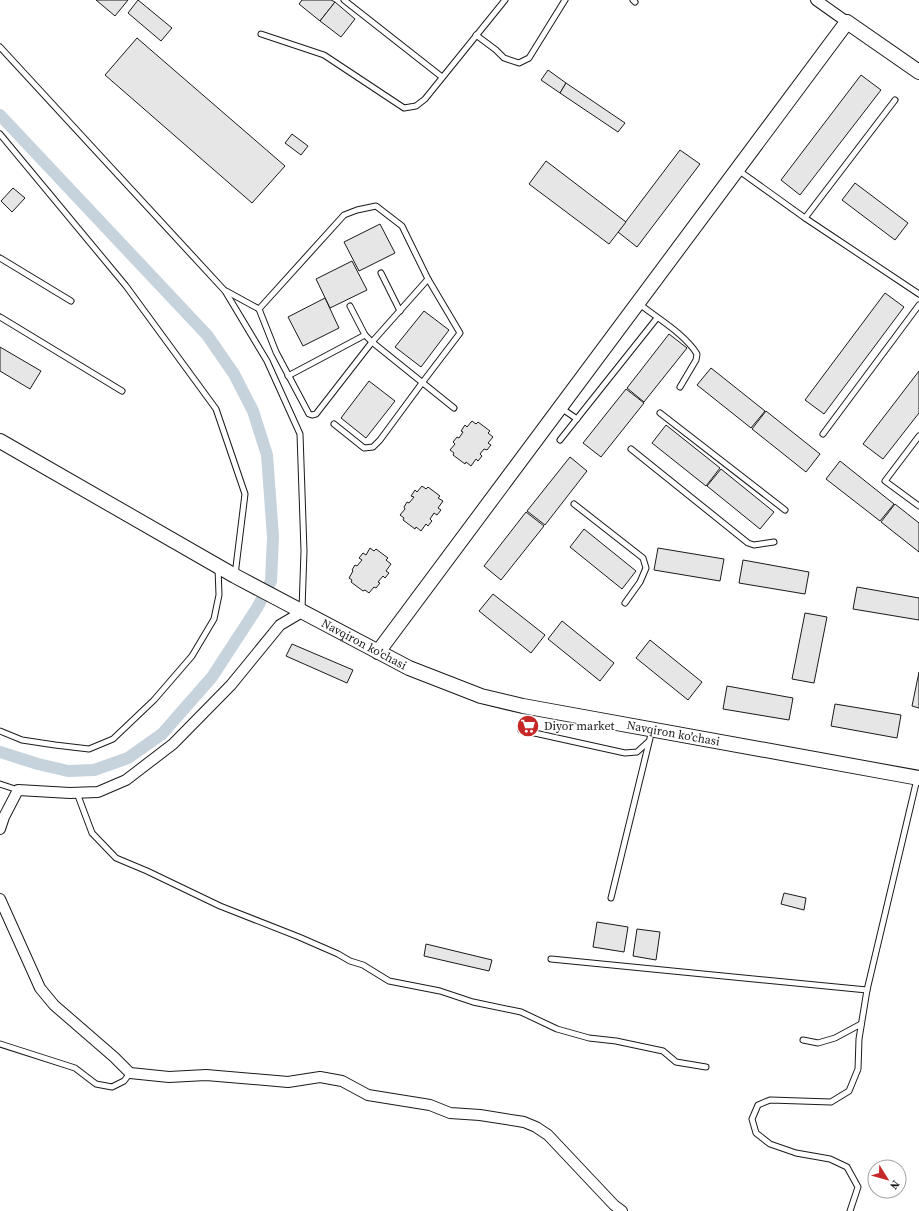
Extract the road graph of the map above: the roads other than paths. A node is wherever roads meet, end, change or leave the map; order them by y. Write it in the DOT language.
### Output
graph roads {
  1 [pos="344,0"];
  2 [pos="505,0"];
  3 [pos="565,0"];
  4 [pos="816,0"];
  5 [pos="847,22"];
  6 [pos="261,34"];
  7 [pos="476,36"];
  8 [pos="0,47"];
  9 [pos="919,72"];
  10 [pos="442,77"];
  11 [pos="895,100"];
  12 [pos="0,134"];
  13 [pos="737,169"];
  14 [pos="805,218"];
  15 [pos="0,258"];
  16 [pos="381,273"];
  17 [pos="428,280"];
  18 [pos="225,291"];
  19 [pos="919,294"];
  20 [pos="71,301"];
  21 [pos="637,303"];
  22 [pos="919,305"];
  23 [pos="350,306"];
  24 [pos="259,309"];
  25 [pos="400,311"];
  26 [pos="0,317"];
  27 [pos="657,318"];
  28 [pos="365,335"];
  29 [pos="372,342"];
  30 [pos="288,376"];
  31 [pos="422,383"];
  32 [pos="680,387"];
  33 [pos="122,391"];
  34 [pos="560,407"];
  35 [pos="454,408"];
  36 [pos="660,413"];
  37 [pos="577,419"];
  38 [pos="334,424"];
  39 [pos="823,434"];
  40 [pos="919,436"];
  41 [pos="560,440"];
  42 [pos="0,441"];
  43 [pos="631,449"];
  44 [pos="574,504"];
  45 [pos="919,506"];
  46 [pos="785,510"];
  47 [pos="774,542"];
  48 [pos="218,567"];
  49 [pos="234,576"];
  50 [pos="625,603"];
  51 [pos="302,612"];
  52 [pos="378,652"];
  53 [pos="521,730"];
  54 [pos="0,731"];
  55 [pos="650,735"];
  56 [pos="918,778"];
  57 [pos="0,784"];
  58 [pos="18,790"];
  59 [pos="77,793"];
  60 [pos="0,829"];
  61 [pos="611,898"];
  62 [pos="0,899"];
  63 [pos="551,959"];
  64 [pos="867,990"];
  65 [pos="861,1024"];
  66 [pos="803,1040"];
  67 [pos="0,1044"];
  68 [pos="706,1067"];
  69 [pos="130,1073"];
  70 [pos="622,1211"];
  71 [pos="850,1211"];
  1 -- 10 [label="lane"];
  2 -- 7 [label="lane"];
  3 -- 7 [label="lane"];
  4 -- 5 [label="street"];
  5 -- 9 [label="main road"];
  5 -- 13 [label="main road"];
  6 -- 10 [label="lane"];
  7 -- 10 [label="lane"];
  8 -- 18 [label="lane"];
  11 -- 14 [label="lane"];
  12 -- 49 [label="lane"];
  13 -- 14 [label="lane"];
  13 -- 21 [label="main road"];
  14 -- 19 [label="lane"];
  15 -- 20 [label="lane"];
  16 -- 25 [label="lane"];
  17 -- 24 [label="lane"];
  17 -- 25 [label="lane"];
  17 -- 31 [label="lane"];
  18 -- 24 [label="lane"];
  18 -- 51 [label="lane"];
  21 -- 27 [label="lane"];
  21 -- 34 [label="main road"];
  22 -- 39 [label="lane"];
  23 -- 28 [label="lane"];
  24 -- 30 [label="lane"];
  25 -- 29 [label="lane"];
  26 -- 33 [label="lane"];
  27 -- 32 [label="lane"];
  27 -- 37 [label="lane"];
  28 -- 29 [label="lane"];
  28 -- 30 [label="lane"];
  29 -- 30 [label="lane"];
  29 -- 31 [label="lane"];
  31 -- 35 [label="lane"];
  31 -- 38 [label="lane"];
  34 -- 37 [label="lane"];
  34 -- 52 [label="main road"];
  36 -- 46 [label="lane"];
  37 -- 41 [label="lane"];
  40 -- 45 [label="lane"];
  42 -- 48 [label="main road, Navqiron ko'chasi"];
  43 -- 47 [label="lane"];
  44 -- 50 [label="lane"];
  48 -- 49 [label="main road, Navqiron ko'chasi"];
  48 -- 54 [label="lane"];
  49 -- 51 [label="main road, Navqiron ko'chasi"];
  51 -- 52 [label="main road, Navqiron ko'chasi"];
  51 -- 59 [label="street"];
  52 -- 55 [label="main road, Navqiron ko'chasi"];
  53 -- 55 [label="lane"];
  55 -- 56 [label="main road, Navqiron ko'chasi"];
  55 -- 61 [label="lane"];
  56 -- 64 [label="lane"];
  57 -- 58 [label="lane"];
  58 -- 59 [label="street"];
  58 -- 60 [label="street"];
  59 -- 68 [label="lane"];
  62 -- 69 [label="street"];
  63 -- 64 [label="lane"];
  64 -- 65 [label="lane"];
  65 -- 66 [label="lane"];
  65 -- 71 [label="lane"];
  67 -- 69 [label="lane"];
  69 -- 70 [label="street"];
}
